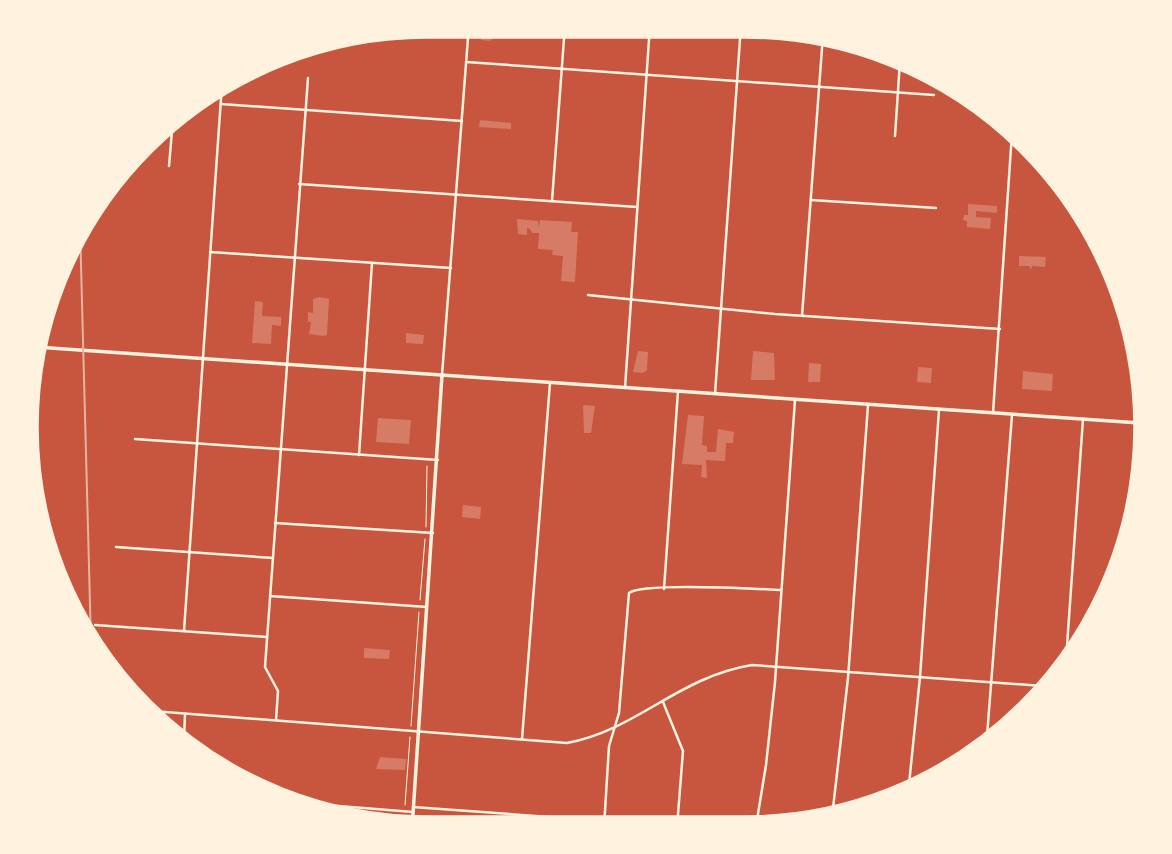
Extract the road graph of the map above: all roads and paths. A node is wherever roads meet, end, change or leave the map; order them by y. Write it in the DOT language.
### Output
graph roads {
  1 [pos="468,37"];
  2 [pos="564,37"];
  3 [pos="649,37"];
  4 [pos="740,37"];
  5 [pos="822,44"];
  6 [pos="466,62"];
  7 [pos="899,68"];
  8 [pos="562,69"];
  9 [pos="647,75"];
  10 [pos="308,78"];
  11 [pos="737,82"];
  12 [pos="819,87"];
  13 [pos="897,92"];
  14 [pos="934,95"];
  15 [pos="221,96"];
  16 [pos="221,104"];
  17 [pos="305,110"];
  18 [pos="462,121"];
  19 [pos="172,132"];
  20 [pos="895,136"];
  21 [pos="1012,143"];
  22 [pos="169,166"];
  23 [pos="299,184"];
  24 [pos="457,194"];
  25 [pos="811,200"];
  26 [pos="551,201"];
  27 [pos="638,207"];
  28 [pos="936,208"];
  29 [pos="210,252"];
  30 [pos="294,257"];
  31 [pos="373,263"];
  32 [pos="451,268"];
  33 [pos="588,295"];
  34 [pos="631,300"];
  35 [pos="721,307"];
  36 [pos="803,316"];
  37 [pos="1000,329"];
  38 [pos="45,348"];
  39 [pos="203,359"];
  40 [pos="286,365"];
  41 [pos="365,369"];
  42 [pos="442,375"];
  43 [pos="550,383"];
  44 [pos="625,388"];
  45 [pos="678,391"];
  46 [pos="715,394"];
  47 [pos="795,400"];
  48 [pos="868,405"];
  49 [pos="939,410"];
  50 [pos="993,413"];
  51 [pos="1012,415"];
  52 [pos="1083,419"];
  53 [pos="1135,424"];
  54 [pos="135,439"];
  55 [pos="197,443"];
  56 [pos="280,449"];
  57 [pos="359,454"];
  58 [pos="438,460"];
  59 [pos="427,463"];
  60 [pos="275,523"];
  61 [pos="425,533"];
  62 [pos="433,533"];
  63 [pos="117,547"];
  64 [pos="190,552"];
  65 [pos="273,558"];
  66 [pos="664,589"];
  67 [pos="781,590"];
  68 [pos="270,596"];
  69 [pos="419,607"];
  70 [pos="427,607"];
  71 [pos="95,625"];
  72 [pos="184,631"];
  73 [pos="267,638"];
  74 [pos="1067,647"];
  75 [pos="776,667"];
  76 [pos="849,672"];
  77 [pos="920,677"];
  78 [pos="992,683"];
  79 [pos="1037,686"];
  80 [pos="662,700"];
  81 [pos="161,712"];
  82 [pos="185,714"];
  83 [pos="276,721"];
  84 [pos="617,727"];
  85 [pos="410,732"];
  86 [pos="418,732"];
  87 [pos="184,733"];
  88 [pos="987,734"];
  89 [pos="522,739"];
  90 [pos="909,781"];
  91 [pos="331,805"];
  92 [pos="833,807"];
  93 [pos="413,809"];
  94 [pos="405,811"];
  95 [pos="405,816"];
  96 [pos="413,816"];
  97 [pos="540,817"];
  98 [pos="604,817"];
  99 [pos="678,817"];
  100 [pos="758,817"];
  1 -- 6 [label="street"];
  2 -- 8 [label="street"];
  3 -- 9 [label="street"];
  4 -- 11 [label="street"];
  5 -- 12 [label="street"];
  6 -- 8 [label="street"];
  6 -- 18 [label="street"];
  7 -- 13 [label="street"];
  8 -- 9 [label="street"];
  8 -- 26 [label="street"];
  9 -- 11 [label="street"];
  9 -- 27 [label="street"];
  10 -- 17 [label="street"];
  11 -- 12 [label="street"];
  11 -- 35 [label="street"];
  12 -- 13 [label="street"];
  12 -- 25 [label="street"];
  13 -- 14 [label="street"];
  13 -- 20 [label="street"];
  15 -- 16 [label="street"];
  16 -- 17 [label="street"];
  16 -- 29 [label="street"];
  17 -- 18 [label="street"];
  17 -- 23 [label="street"];
  18 -- 24 [label="street"];
  19 -- 22 [label="street"];
  21 -- 37 [label="street"];
  23 -- 24 [label="street"];
  23 -- 30 [label="street"];
  24 -- 26 [label="street"];
  24 -- 32 [label="street"];
  25 -- 28 [label="street"];
  25 -- 36 [label="street"];
  26 -- 27 [label="street"];
  27 -- 34 [label="street"];
  29 -- 30 [label="street"];
  29 -- 39 [label="street"];
  30 -- 31 [label="street"];
  30 -- 40 [label="street"];
  31 -- 32 [label="street"];
  31 -- 41 [label="street"];
  32 -- 42 [label="street"];
  33 -- 34 [label="street"];
  34 -- 35 [label="street"];
  34 -- 44 [label="street"];
  35 -- 36 [label="street"];
  35 -- 46 [label="street"];
  36 -- 37 [label="street"];
  37 -- 50 [label="street"];
  38 -- 39 [label="main road"];
  39 -- 40 [label="main road"];
  39 -- 55 [label="street"];
  40 -- 41 [label="main road"];
  40 -- 56 [label="street"];
  41 -- 42 [label="main road"];
  41 -- 57 [label="street"];
  42 -- 43 [label="main road"];
  42 -- 58 [label="main road"];
  43 -- 44 [label="main road"];
  43 -- 89 [label="street"];
  44 -- 45 [label="main road"];
  45 -- 46 [label="main road"];
  45 -- 66 [label="street"];
  46 -- 47 [label="main road"];
  47 -- 48 [label="main road"];
  47 -- 67 [label="street"];
  48 -- 49 [label="main road"];
  48 -- 76 [label="street"];
  49 -- 50 [label="main road"];
  49 -- 77 [label="street"];
  50 -- 51 [label="main road"];
  51 -- 52 [label="main road"];
  51 -- 78 [label="street"];
  52 -- 53 [label="main road"];
  52 -- 74 [label="street"];
  54 -- 55 [label="street"];
  55 -- 56 [label="street"];
  55 -- 64 [label="street"];
  56 -- 57 [label="street"];
  56 -- 60 [label="street"];
  57 -- 58 [label="street"];
  58 -- 62 [label="main road"];
  59 -- 61 [label="path"];
  60 -- 61 [label="street"];
  60 -- 65 [label="street"];
  61 -- 62 [label="street"];
  61 -- 69 [label="path"];
  62 -- 70 [label="main road"];
  63 -- 64 [label="street"];
  64 -- 65 [label="street"];
  64 -- 72 [label="street"];
  65 -- 68 [label="street"];
  66 -- 67 [label="street"];
  66 -- 84 [label="street"];
  67 -- 75 [label="street"];
  68 -- 69 [label="street"];
  68 -- 73 [label="street"];
  69 -- 70 [label="street"];
  69 -- 85 [label="path"];
  70 -- 86 [label="main road"];
  71 -- 72 [label="street"];
  72 -- 73 [label="street"];
  73 -- 83 [label="street"];
  75 -- 76 [label="street"];
  75 -- 80 [label="street"];
  75 -- 100 [label="street"];
  76 -- 77 [label="street"];
  76 -- 92 [label="street"];
  77 -- 78 [label="street"];
  77 -- 90 [label="street"];
  78 -- 79 [label="street"];
  78 -- 88 [label="street"];
  80 -- 84 [label="street"];
  80 -- 99 [label="street"];
  81 -- 82 [label="street"];
  82 -- 83 [label="street"];
  82 -- 87 [label="street"];
  83 -- 85 [label="street"];
  84 -- 89 [label="street"];
  84 -- 98 [label="street"];
  85 -- 86 [label="street"];
  85 -- 94 [label="path"];
  86 -- 89 [label="street"];
  86 -- 93 [label="main road"];
  91 -- 94 [label="street"];
  93 -- 94 [label="street"];
  93 -- 96 [label="main road"];
  93 -- 97 [label="street"];
  94 -- 95 [label="path"];
}
